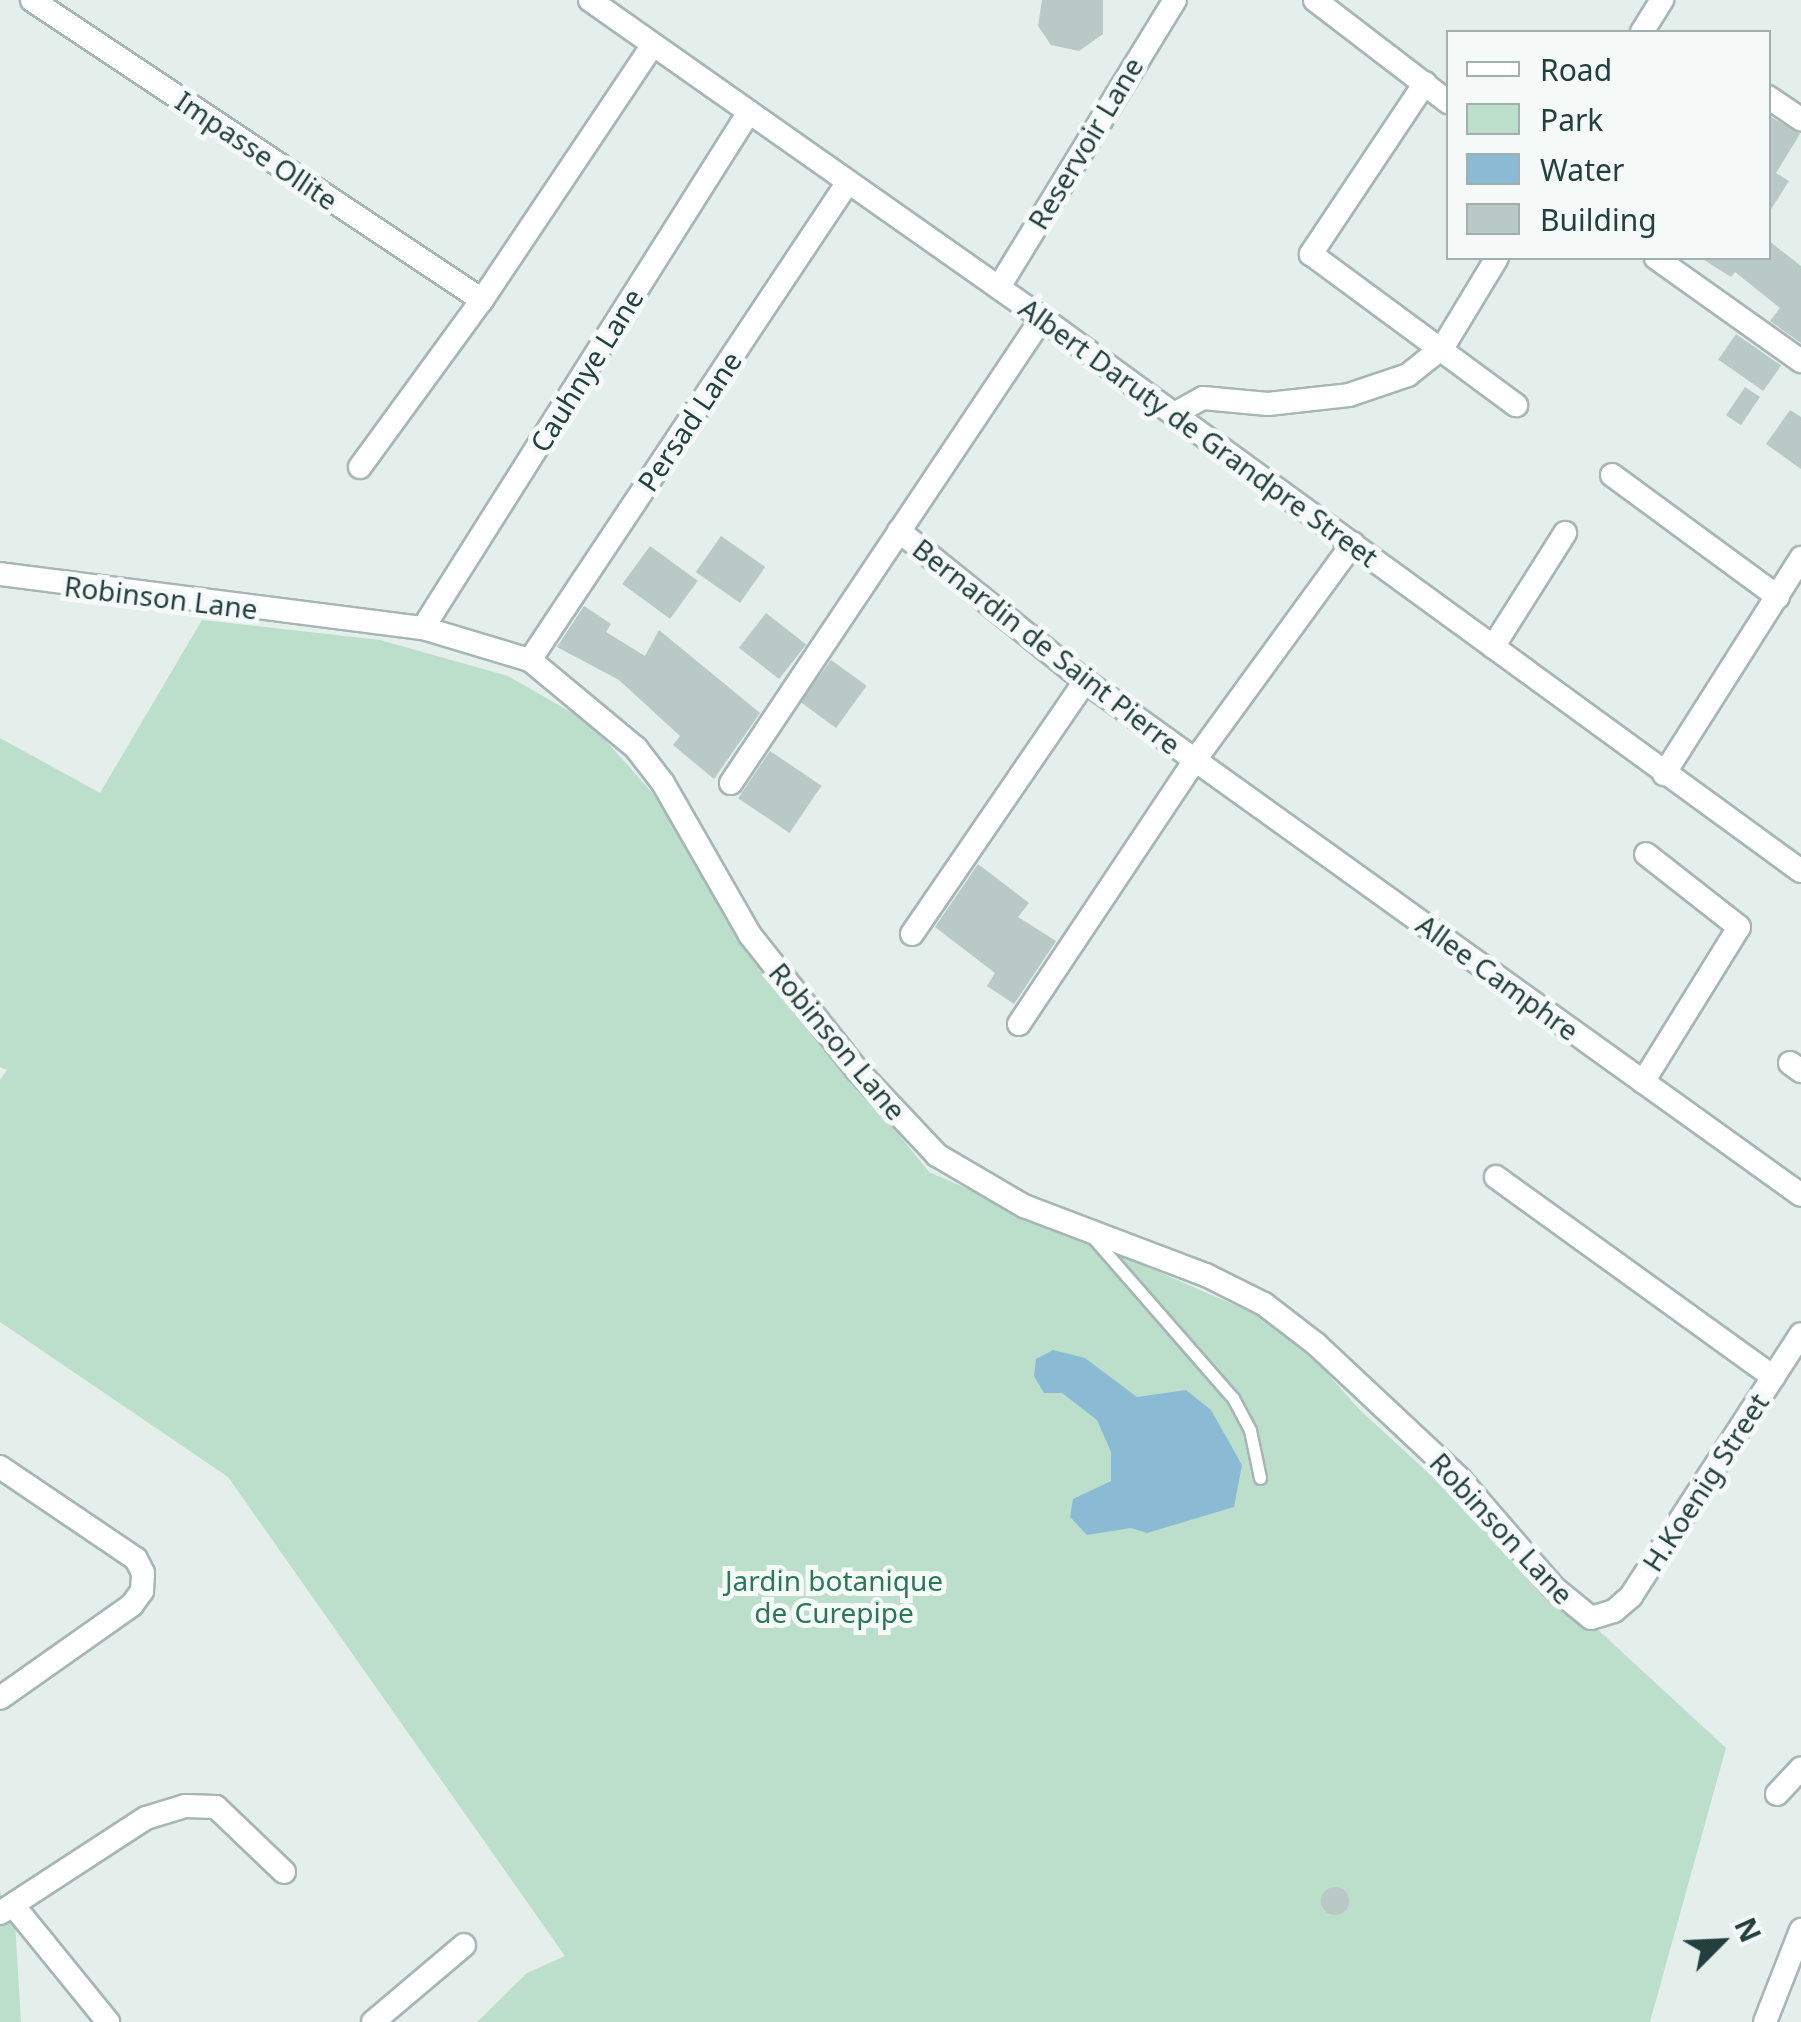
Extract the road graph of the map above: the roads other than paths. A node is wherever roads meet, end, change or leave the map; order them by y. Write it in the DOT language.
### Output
graph roads {
  1 [pos="32,0"];
  2 [pos="590,0"];
  3 [pos="1175,0"];
  4 [pos="1315,0"];
  5 [pos="1653,11"];
  6 [pos="1671,30"];
  7 [pos="653,45"];
  8 [pos="1425,83"];
  9 [pos="1771,99"];
  10 [pos="1446,100"];
  11 [pos="749,112"];
  12 [pos="1801,119"];
  13 [pos="848,182"];
  14 [pos="1496,260"];
  15 [pos="1659,260"];
  16 [pos="999,287"];
  17 [pos="482,300"];
  18 [pos="1042,318"];
  19 [pos="1443,347"];
  20 [pos="1801,360"];
  21 [pos="1516,405"];
  22 [pos="1174,414"];
  23 [pos="360,468"];
  24 [pos="1612,476"];
  25 [pos="899,532"];
  26 [pos="1565,533"];
  27 [pos="1353,543"];
  28 [pos="1801,558"];
  29 [pos="0,574"];
  30 [pos="1778,597"];
  31 [pos="423,628"];
  32 [pos="1493,647"];
  33 [pos="530,660"];
  34 [pos="1085,681"];
  35 [pos="1195,760"];
  36 [pos="1664,774"];
  37 [pos="731,783"];
  38 [pos="1646,854"];
  39 [pos="1801,871"];
  40 [pos="912,934"];
  41 [pos="1019,1024"];
  42 [pos="1644,1082"];
  43 [pos="1496,1177"];
  44 [pos="1801,1195"];
  45 [pos="1089,1232"];
  46 [pos="1801,1334"];
  47 [pos="1773,1377"];
  48 [pos="0,1467"];
  49 [pos="1260,1478"];
  50 [pos="1642,1580"];
  51 [pos="0,1698"];
  52 [pos="1801,1768"];
  53 [pos="1777,1794"];
  54 [pos="284,1872"];
  55 [pos="6,1909"];
  56 [pos="1801,1930"];
  57 [pos="464,1945"];
  58 [pos="108,2022"];
  59 [pos="373,2022"];
  60 [pos="1765,2022"];
  1 -- 17 [label="street, Impasse Ollite"];
  2 -- 7 [label="street, Albert Daruty de Grandpre Street"];
  3 -- 16 [label="street, Reservoir Lane"];
  4 -- 8 [label="street"];
  5 -- 6 [label="street"];
  7 -- 11 [label="street, Albert Daruty de Grandpre Street"];
  7 -- 17 [label="street"];
  8 -- 10 [label="street"];
  8 -- 19 [label="street"];
  9 -- 12 [label="street"];
  11 -- 13 [label="street, Albert Daruty de Grandpre Street"];
  11 -- 31 [label="street, Cauhnye Lane"];
  13 -- 16 [label="street, Albert Daruty de Grandpre Street"];
  13 -- 33 [label="street, Persad Lane"];
  14 -- 19 [label="street"];
  15 -- 20 [label="street"];
  16 -- 18 [label="street, Albert Daruty de Grandpre Street"];
  17 -- 23 [label="street"];
  18 -- 22 [label="street, Albert Daruty de Grandpre Street"];
  18 -- 25 [label="street"];
  19 -- 21 [label="street"];
  19 -- 22 [label="street"];
  22 -- 27 [label="street, Albert Daruty de Grandpre Street"];
  24 -- 30 [label="street"];
  25 -- 34 [label="street, Bernardin de Saint Pierre"];
  25 -- 37 [label="street"];
  26 -- 32 [label="street"];
  27 -- 32 [label="street, Albert Daruty de Grandpre Street"];
  27 -- 35 [label="street"];
  28 -- 30 [label="street"];
  29 -- 31 [label="street, Robinson Lane"];
  30 -- 36 [label="street"];
  31 -- 33 [label="street, Robinson Lane"];
  32 -- 36 [label="street, Albert Daruty de Grandpre Street"];
  33 -- 45 [label="street, Robinson Lane"];
  34 -- 35 [label="street, Bernardin de Saint Pierre"];
  34 -- 40 [label="street"];
  35 -- 41 [label="street"];
  35 -- 42 [label="street, Allee Camphre"];
  36 -- 39 [label="street, Albert Daruty de Grandpre Street"];
  38 -- 42 [label="street"];
  42 -- 44 [label="street, Allee Camphre"];
  43 -- 47 [label="street"];
  45 -- 49 [label="lane"];
  45 -- 50 [label="street, Robinson Lane"];
  46 -- 47 [label="street, H.Koenig Street"];
  47 -- 50 [label="street, H.Koenig Street"];
  48 -- 51 [label="street"];
  52 -- 53 [label="street"];
  54 -- 55 [label="street"];
  55 -- 58 [label="street"];
  56 -- 60 [label="street"];
  57 -- 59 [label="street"];
}
